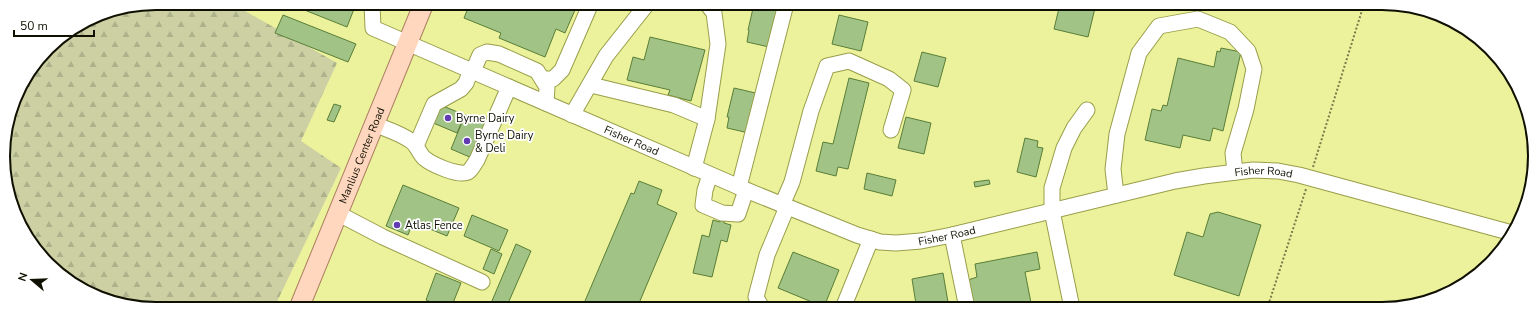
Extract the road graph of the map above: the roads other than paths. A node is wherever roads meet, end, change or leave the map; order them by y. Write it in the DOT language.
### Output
graph roads {
  1 [pos="372,10"];
  2 [pos="421,10"];
  3 [pos="588,10"];
  4 [pos="642,10"];
  5 [pos="712,10"];
  6 [pos="785,10"];
  7 [pos="407,43"];
  8 [pos="472,71"];
  9 [pos="543,79"];
  10 [pos="591,85"];
  11 [pos="509,87"];
  12 [pos="546,103"];
  13 [pos="1087,110"];
  14 [pos="572,115"];
  15 [pos="707,119"];
  16 [pos="374,124"];
  17 [pos="891,130"];
  18 [pos="416,146"];
  19 [pos="694,168"];
  20 [pos="1235,172"];
  21 [pos="710,175"];
  22 [pos="742,189"];
  23 [pos="1116,195"];
  24 [pos="784,206"];
  25 [pos="1052,211"];
  26 [pos="337,213"];
  27 [pos="1506,231"];
  28 [pos="952,235"];
  29 [pos="871,240"];
  30 [pos="482,282"];
  31 [pos="301,302"];
  32 [pos="758,302"];
  33 [pos="845,302"];
  34 [pos="966,302"];
  35 [pos="1071,302"];
  1 -- 7 [label="street, Fisher Road"];
  2 -- 7 [label="main road, Manlius Center Road"];
  3 -- 9 [label="street"];
  4 -- 10 [label="street"];
  5 -- 15 [label="street"];
  6 -- 22 [label="street"];
  7 -- 8 [label="street, Fisher Road"];
  7 -- 16 [label="main road, Manlius Center Road"];
  8 -- 9 [label="street"];
  8 -- 11 [label="street, Fisher Road"];
  8 -- 18 [label="street"];
  9 -- 12 [label="street"];
  10 -- 14 [label="street"];
  10 -- 15 [label="street"];
  11 -- 12 [label="street, Fisher Road"];
  11 -- 18 [label="street"];
  12 -- 14 [label="street, Fisher Road"];
  13 -- 25 [label="street"];
  14 -- 19 [label="street, Fisher Road"];
  15 -- 19 [label="street"];
  16 -- 18 [label="street"];
  16 -- 26 [label="main road, Manlius Center Road"];
  17 -- 24 [label="street"];
  19 -- 21 [label="street, Fisher Road"];
  20 -- 23 [label="street, Fisher Road"];
  20 -- 23 [label="street"];
  20 -- 27 [label="street, Fisher Road"];
  21 -- 22 [label="street, Fisher Road"];
  21 -- 22 [label="street"];
  22 -- 24 [label="street, Fisher Road"];
  23 -- 25 [label="street, Fisher Road"];
  24 -- 29 [label="street, Fisher Road"];
  24 -- 32 [label="street"];
  25 -- 28 [label="street, Fisher Road"];
  25 -- 35 [label="street"];
  26 -- 30 [label="street"];
  26 -- 31 [label="main road, Manlius Center Road"];
  28 -- 29 [label="street, Fisher Road"];
  28 -- 34 [label="street"];
  29 -- 33 [label="street"];
}
